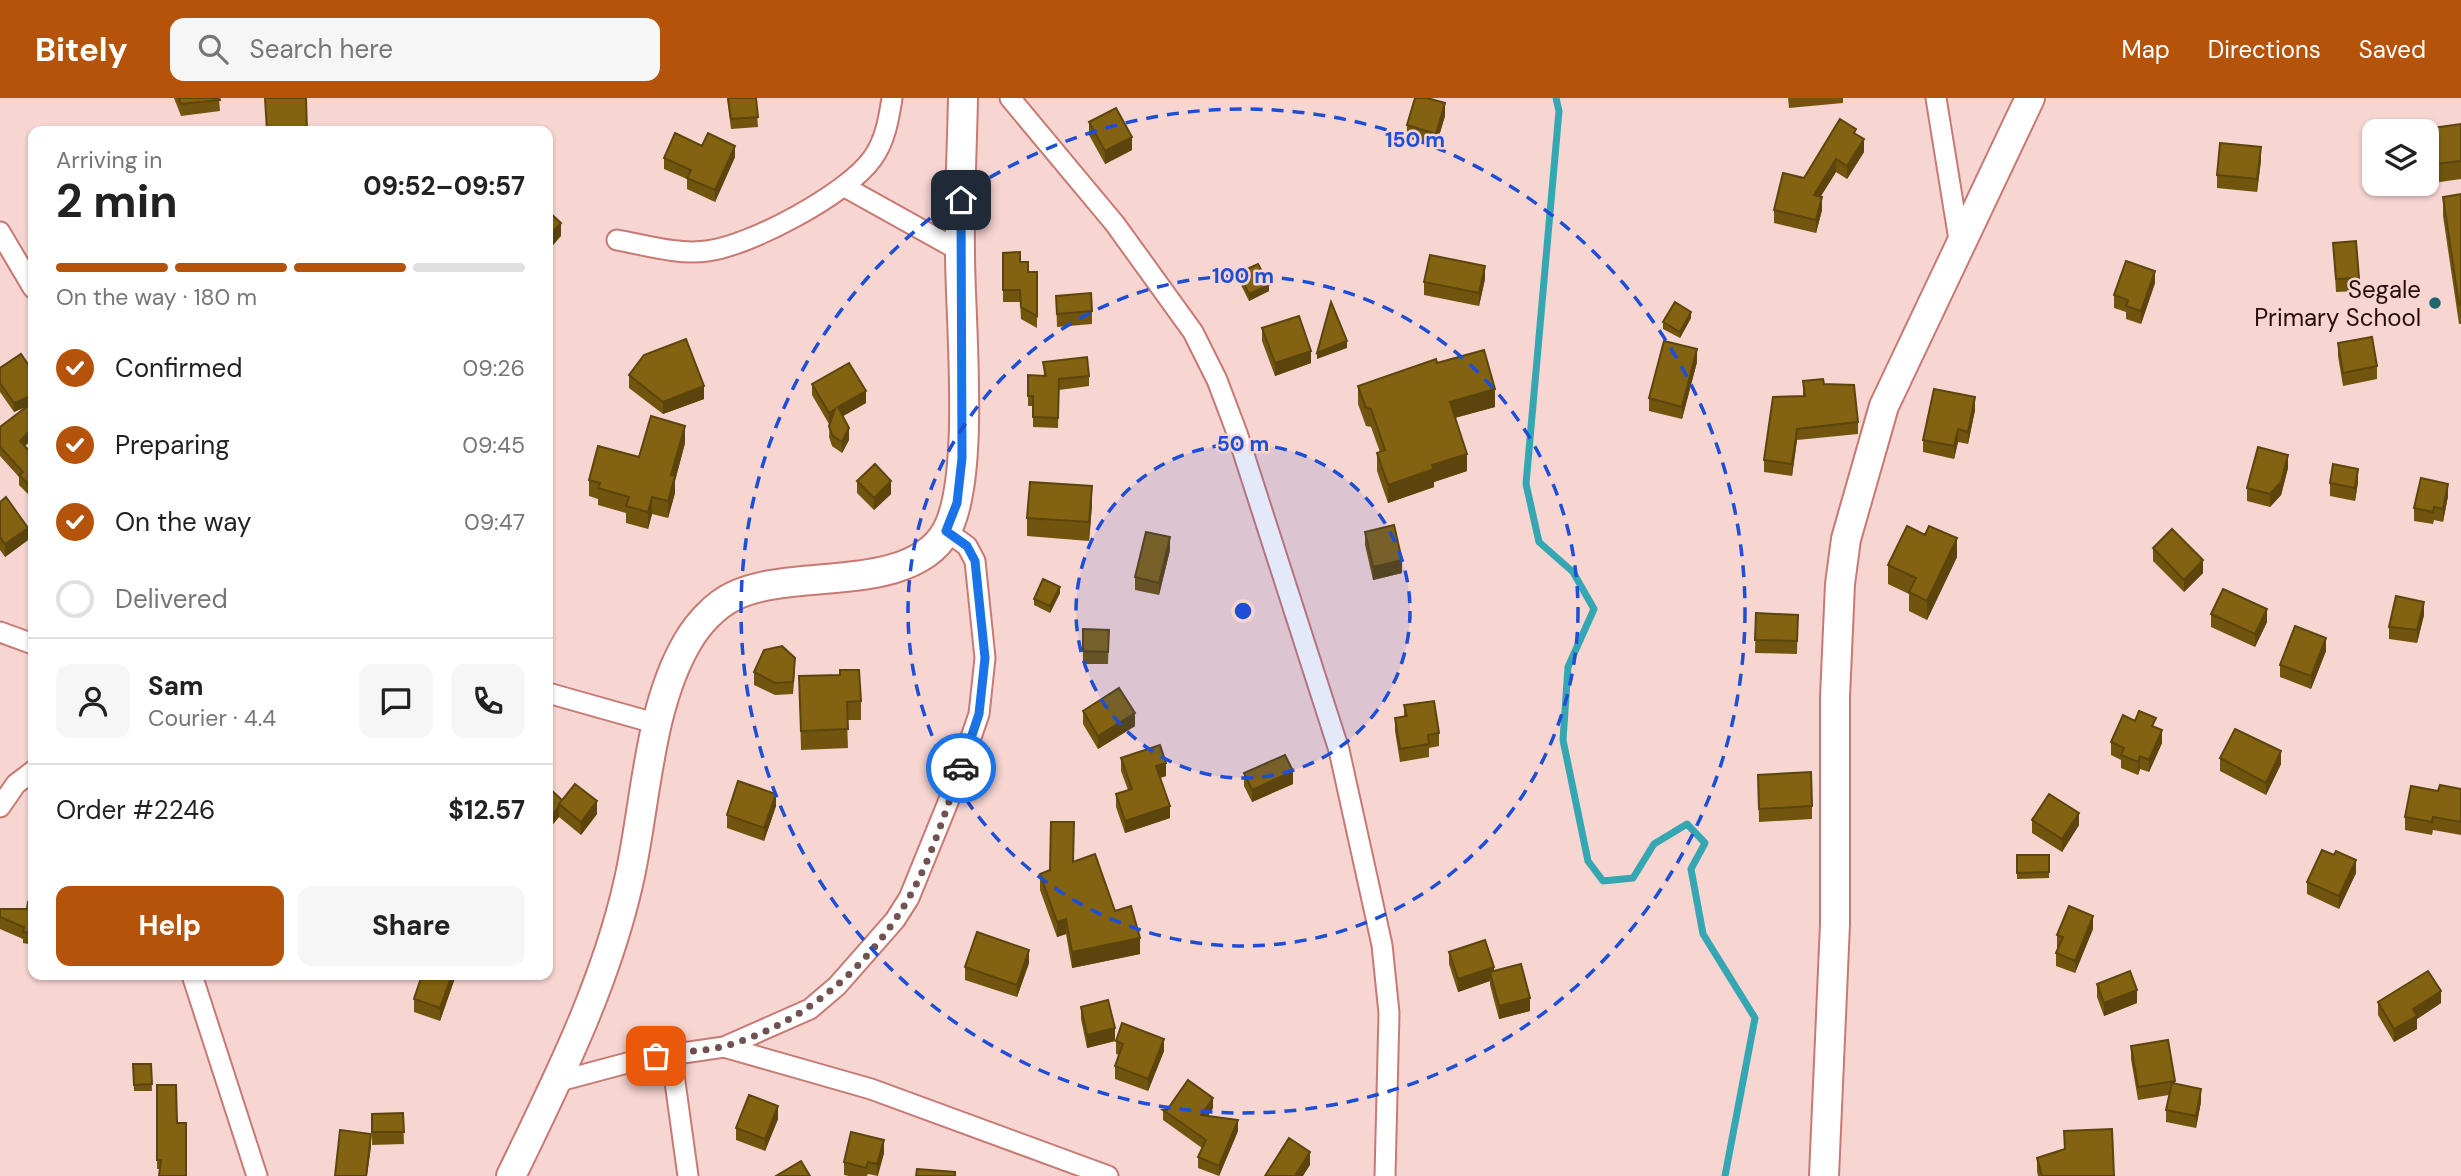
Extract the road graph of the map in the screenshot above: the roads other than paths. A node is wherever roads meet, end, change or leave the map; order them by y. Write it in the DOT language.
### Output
graph roads {
  1 [pos="892,98"];
  2 [pos="963,98"];
  3 [pos="1010,98"];
  4 [pos="1936,98"];
  5 [pos="2030,98"];
  6 [pos="845,187"];
  7 [pos="0,232"];
  8 [pos="617,240"];
  9 [pos="1960,247"];
  10 [pos="960,251"];
  11 [pos="28,280"];
  12 [pos="946,531"];
  13 [pos="0,632"];
  14 [pos="28,643"];
  15 [pos="553,694"];
  16 [pos="658,724"];
  17 [pos="28,775"];
  18 [pos="0,807"];
  19 [pos="194,980"];
  20 [pos="724,1047"];
  21 [pos="671,1053"];
  22 [pos="556,1082"];
  23 [pos="257,1176"];
  24 [pos="511,1176"];
  25 [pos="688,1176"];
  26 [pos="1108,1176"];
  27 [pos="1385,1176"];
  28 [pos="1824,1176"];
  1 -- 6 [label="street"];
  2 -- 10 [label="street"];
  3 -- 27 [label="street"];
  4 -- 9 [label="street"];
  5 -- 9 [label="street"];
  6 -- 8 [label="street"];
  6 -- 10 [label="street"];
  7 -- 11 [label="street"];
  9 -- 28 [label="street"];
  10 -- 12 [label="street"];
  12 -- 16 [label="street"];
  12 -- 20 [label="street"];
  13 -- 14 [label="street"];
  15 -- 16 [label="street"];
  16 -- 22 [label="street"];
  17 -- 18 [label="street"];
  19 -- 23 [label="street"];
  20 -- 21 [label="street"];
  20 -- 26 [label="street"];
  21 -- 22 [label="street"];
  21 -- 25 [label="street"];
  22 -- 24 [label="street"];
}
